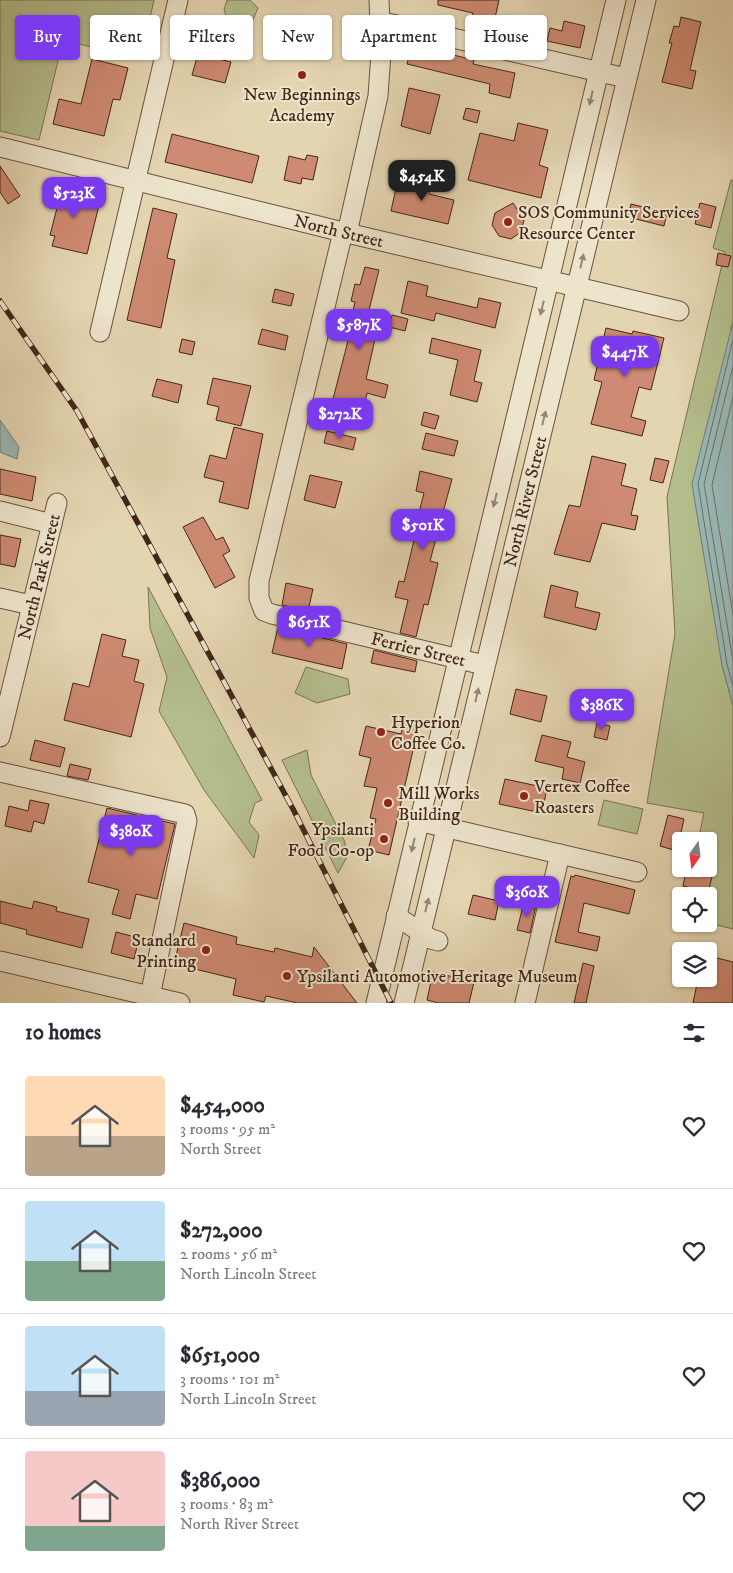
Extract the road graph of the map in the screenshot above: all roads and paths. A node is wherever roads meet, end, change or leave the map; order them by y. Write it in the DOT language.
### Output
graph roads {
  1 [pos="178,0"];
  2 [pos="379,0"];
  3 [pos="616,0"];
  4 [pos="646,0"];
  5 [pos="379,15"];
  6 [pos="455,39"];
  7 [pos="381,60"];
  8 [pos="598,72"];
  9 [pos="626,78"];
  10 [pos="0,147"];
  11 [pos="136,181"];
  12 [pos="345,232"];
  13 [pos="549,280"];
  14 [pos="576,287"];
  15 [pos="679,311"];
  16 [pos="100,332"];
  17 [pos="504,466"];
  18 [pos="531,472"];
  19 [pos="57,504"];
  20 [pos="0,511"];
  21 [pos="52,524"];
  22 [pos="0,598"];
  23 [pos="31,605"];
  24 [pos="457,658"];
  25 [pos="484,665"];
  26 [pos="0,737"];
  27 [pos="0,772"];
  28 [pos="418,821"];
  29 [pos="446,828"];
  30 [pos="560,854"];
  31 [pos="637,872"];
  32 [pos="396,916"];
  33 [pos="421,930"];
  34 [pos="438,941"];
  35 [pos="0,962"];
  36 [pos="150,996"];
  37 [pos="180,1003"];
  38 [pos="376,1003"];
  39 [pos="404,1003"];
  40 [pos="525,1003"];
  1 -- 11 [label="street"];
  2 -- 5 [label="street"];
  3 -- 8 [label="street, North River Street"];
  4 -- 9 [label="street, North River Street"];
  6 -- 8 [label="street"];
  7 -- 12 [label="street"];
  8 -- 9 [label="street"];
  8 -- 13 [label="street, North River Street, one-way"];
  14 -- 9 [label="street, North River Street, one-way"];
  10 -- 11 [label="street, North Street"];
  11 -- 12 [label="street, North Street"];
  11 -- 16 [label="street"];
  12 -- 13 [label="street, North Street"];
  12 -- 24 [label="street, Ferrier Street"];
  13 -- 14 [label="street, North Street"];
  13 -- 17 [label="street, North River Street, one-way"];
  14 -- 15 [label="street, North Street"];
  18 -- 14 [label="street, North River Street, one-way"];
  17 -- 18 [label="street"];
  17 -- 24 [label="street, North River Street, one-way"];
  18 -- 25 [label="street, North River Street"];
  19 -- 21 [label="street, North Park Street"];
  20 -- 21 [label="street"];
  21 -- 23 [label="street, North Park Street"];
  22 -- 23 [label="street"];
  23 -- 26 [label="street, North Park Street"];
  24 -- 25 [label="street, Ferrier Street"];
  24 -- 28 [label="street, North River Street"];
  29 -- 25 [label="street, North River Street, one-way"];
  27 -- 36 [label="street"];
  28 -- 29 [label="street"];
  28 -- 32 [label="street, North River Street, one-way"];
  29 -- 30 [label="street"];
  33 -- 29 [label="street, North River Street, one-way"];
  30 -- 31 [label="street"];
  30 -- 40 [label="street"];
  32 -- 33 [label="street"];
  32 -- 38 [label="street, North River Street"];
  33 -- 34 [label="street"];
  33 -- 39 [label="street, North River Street"];
  35 -- 36 [label="street"];
  36 -- 37 [label="street"];
}
